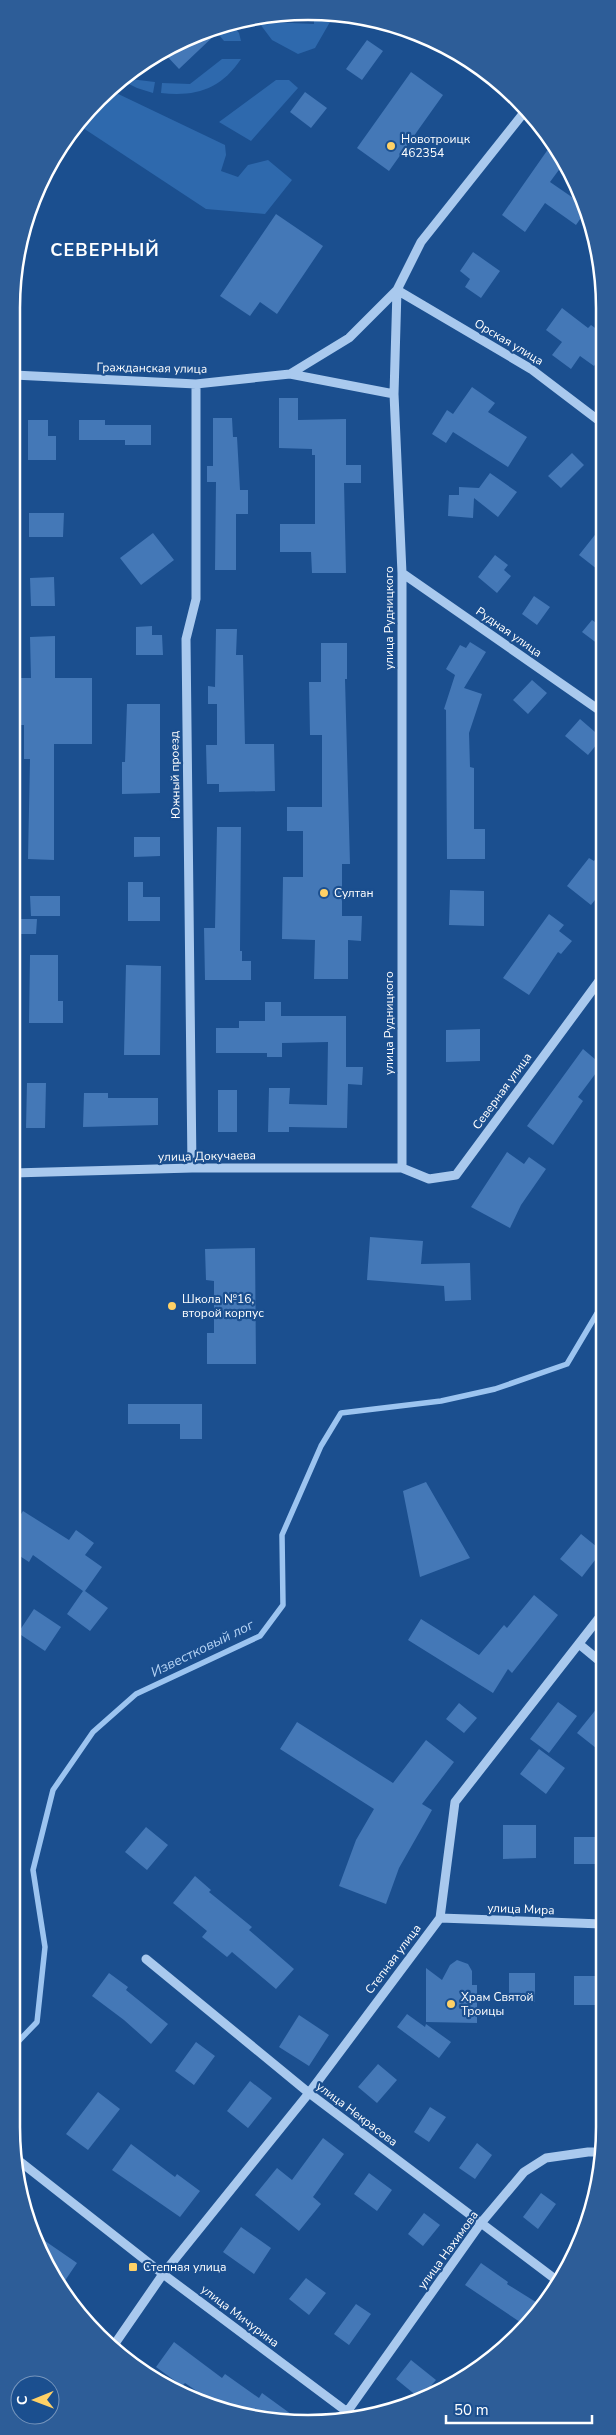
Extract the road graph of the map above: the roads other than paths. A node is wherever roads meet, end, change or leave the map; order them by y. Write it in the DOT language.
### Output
graph roads {
  1 [pos="522,115"];
  2 [pos="397,290"];
  3 [pos="290,374"];
  4 [pos="20,375"];
  5 [pos="196,384"];
  6 [pos="394,394"];
  7 [pos="596,418"];
  8 [pos="402,573"];
  9 [pos="596,708"];
  10 [pos="596,985"];
  11 [pos="192,1168"];
  12 [pos="402,1168"];
  13 [pos="20,1173"];
  14 [pos="596,1622"];
  15 [pos="579,1644"];
  16 [pos="596,1659"];
  17 [pos="440,1918"];
  18 [pos="596,1924"];
  19 [pos="146,1959"];
  20 [pos="309,2093"];
  21 [pos="595,2152"];
  22 [pos="22,2163"];
  23 [pos="481,2223"];
  24 [pos="164,2274"];
  25 [pos="553,2277"];
  26 [pos="116,2342"];
  27 [pos="349,2412"];
  28 [pos="353,2412"];
  1 -- 2 [label="street, улица Рудницкого"];
  2 -- 3 [label="street, Гражданская улица"];
  2 -- 6 [label="street, улица Рудницкого"];
  2 -- 7 [label="street, Орская улица"];
  3 -- 5 [label="street, Гражданская улица"];
  3 -- 6 [label="street, Гражданская улица"];
  4 -- 5 [label="street, Гражданская улица"];
  5 -- 11 [label="street, Южный проезд"];
  6 -- 8 [label="street, улица Рудницкого"];
  8 -- 9 [label="street, Рудная улица"];
  8 -- 12 [label="street, улица Рудницкого"];
  10 -- 12 [label="street, Северная улица"];
  11 -- 12 [label="street, улица Докучаева"];
  11 -- 13 [label="street, улица Докучаева"];
  14 -- 15 [label="street, Степная улица"];
  15 -- 16 [label="street"];
  15 -- 17 [label="street, Степная улица"];
  17 -- 18 [label="street, улица Мира"];
  17 -- 20 [label="street, Степная улица"];
  19 -- 20 [label="street, улица Некрасова"];
  20 -- 23 [label="street, улица Некрасова"];
  20 -- 24 [label="street, Степная улица"];
  21 -- 23 [label="street, улица Нахимова"];
  22 -- 24 [label="street, улица Мичурина"];
  23 -- 25 [label="street, улица Некрасова"];
  23 -- 28 [label="street, улица Нахимова"];
  24 -- 26 [label="street, Степная улица"];
  24 -- 27 [label="street, улица Мичурина"];
}
